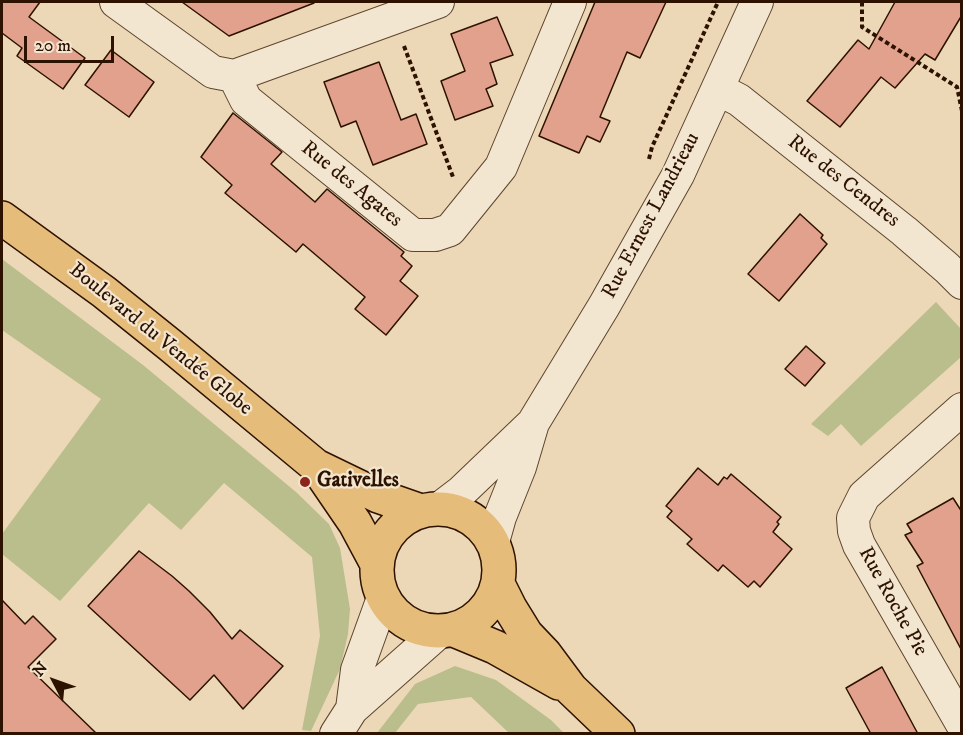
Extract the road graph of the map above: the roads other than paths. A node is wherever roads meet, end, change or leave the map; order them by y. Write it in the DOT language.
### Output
graph roads {
  1 [pos="116,2"];
  2 [pos="438,2"];
  3 [pos="570,2"];
  4 [pos="757,2"];
  5 [pos="234,76"];
  6 [pos="718,89"];
  7 [pos="2,218"];
  8 [pos="954,275"];
  9 [pos="962,409"];
  10 [pos="533,423"];
  11 [pos="316,466"];
  12 [pos="431,510"];
  13 [pos="493,542"];
  14 [pos="376,564"];
  15 [pos="498,584"];
  16 [pos="383,598"];
  17 [pos="446,631"];
  18 [pos="571,689"];
  19 [pos="344,721"];
  20 [pos="962,724"];
  21 [pos="618,734"];
  1 -- 5 [label="street"];
  2 -- 5 [label="street"];
  3 -- 5 [label="street, Rue des Agates"];
  4 -- 6 [label="street, Rue Ernest Landrieau"];
  6 -- 8 [label="street, Rue des Cendres"];
  6 -- 10 [label="street, Rue Ernest Landrieau"];
  7 -- 11 [label="main road, Boulevard du Vendée Globe"];
  9 -- 20 [label="street, Rue Roche Pie"];
  10 -- 12 [label="street, Rue Ernest Landrieau"];
  10 -- 13 [label="street, Rue Ernest Landrieau"];
  11 -- 12 [label="main road, Boulevard du Vendée Globe"];
  11 -- 14 [label="main road, Boulevard du Vendée Globe"];
  12 -- 13 [label="main road"];
  12 -- 14 [label="main road"];
  13 -- 15 [label="main road"];
  14 -- 16 [label="main road"];
  15 -- 17 [label="main road"];
  15 -- 18 [label="main road"];
  16 -- 17 [label="main road"];
  16 -- 19 [label="street"];
  17 -- 18 [label="main road"];
  17 -- 19 [label="street"];
  18 -- 21 [label="main road"];
}
